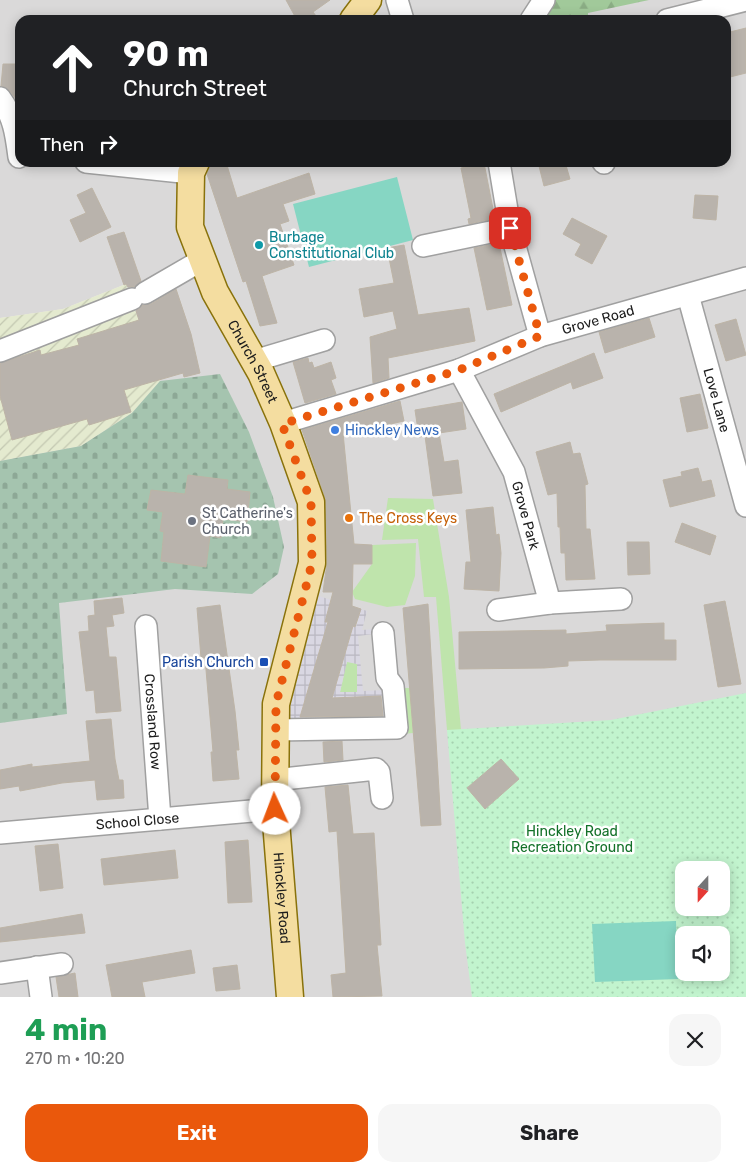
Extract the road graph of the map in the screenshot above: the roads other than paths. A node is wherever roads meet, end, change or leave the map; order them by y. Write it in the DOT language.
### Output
graph roads {
  1 [pos="368,0"];
  2 [pos="397,0"];
  3 [pos="544,0"];
  4 [pos="746,0"];
  5 [pos="357,15"];
  6 [pos="402,15"];
  7 [pos="534,15"];
  8 [pos="687,15"];
  9 [pos="0,98"];
  10 [pos="15,124"];
  11 [pos="15,137"];
  12 [pos="13,157"];
  13 [pos="175,167"];
  14 [pos="500,167"];
  15 [pos="193,168"];
  16 [pos="510,228"];
  17 [pos="422,246"];
  18 [pos="202,260"];
  19 [pos="746,278"];
  20 [pos="688,295"];
  21 [pos="540,336"];
  22 [pos="324,340"];
  23 [pos="0,351"];
  24 [pos="254,361"];
  25 [pos="459,370"];
  26 [pos="282,424"];
  27 [pos="746,506"];
  28 [pos="312,563"];
  29 [pos="621,599"];
  30 [pos="550,603"];
  31 [pos="498,610"];
  32 [pos="146,626"];
  33 [pos="383,633"];
  34 [pos="275,730"];
  35 [pos="274,780"];
  36 [pos="382,798"];
  37 [pos="275,809"];
  38 [pos="160,818"];
  39 [pos="0,833"];
  40 [pos="62,964"];
  41 [pos="37,967"];
  42 [pos="0,972"];
  43 [pos="41,997"];
  44 [pos="290,997"];
  1 -- 5 [label="main road"];
  2 -- 6 [label="street"];
  3 -- 7 [label="street"];
  4 -- 8 [label="street"];
  9 -- 10 [label="street"];
  11 -- 12 [label="street"];
  13 -- 15 [label="street"];
  14 -- 16 [label="street"];
  15 -- 18 [label="main road, Church Street"];
  16 -- 17 [label="street"];
  16 -- 21 [label="street"];
  18 -- 23 [label="street"];
  18 -- 24 [label="main road, Church Street"];
  19 -- 20 [label="street, Grove Road"];
  20 -- 21 [label="street, Grove Road"];
  20 -- 27 [label="street, Love Lane"];
  21 -- 25 [label="street, Grove Road"];
  22 -- 24 [label="street"];
  24 -- 26 [label="main road, Church Street"];
  25 -- 26 [label="street, Grove Road"];
  25 -- 30 [label="street, Grove Park"];
  26 -- 28 [label="main road, Church Street"];
  28 -- 34 [label="main road, Hinckley Road"];
  29 -- 30 [label="street"];
  30 -- 31 [label="street"];
  32 -- 38 [label="street, Crossland Row"];
  33 -- 34 [label="street"];
  34 -- 35 [label="main road, Hinckley Road"];
  35 -- 36 [label="street"];
  35 -- 37 [label="main road, Hinckley Road"];
  37 -- 38 [label="street, School Close"];
  37 -- 44 [label="main road, Hinckley Road"];
  38 -- 39 [label="street, School Close"];
  40 -- 41 [label="street"];
  41 -- 42 [label="street"];
  41 -- 43 [label="street"];
}
